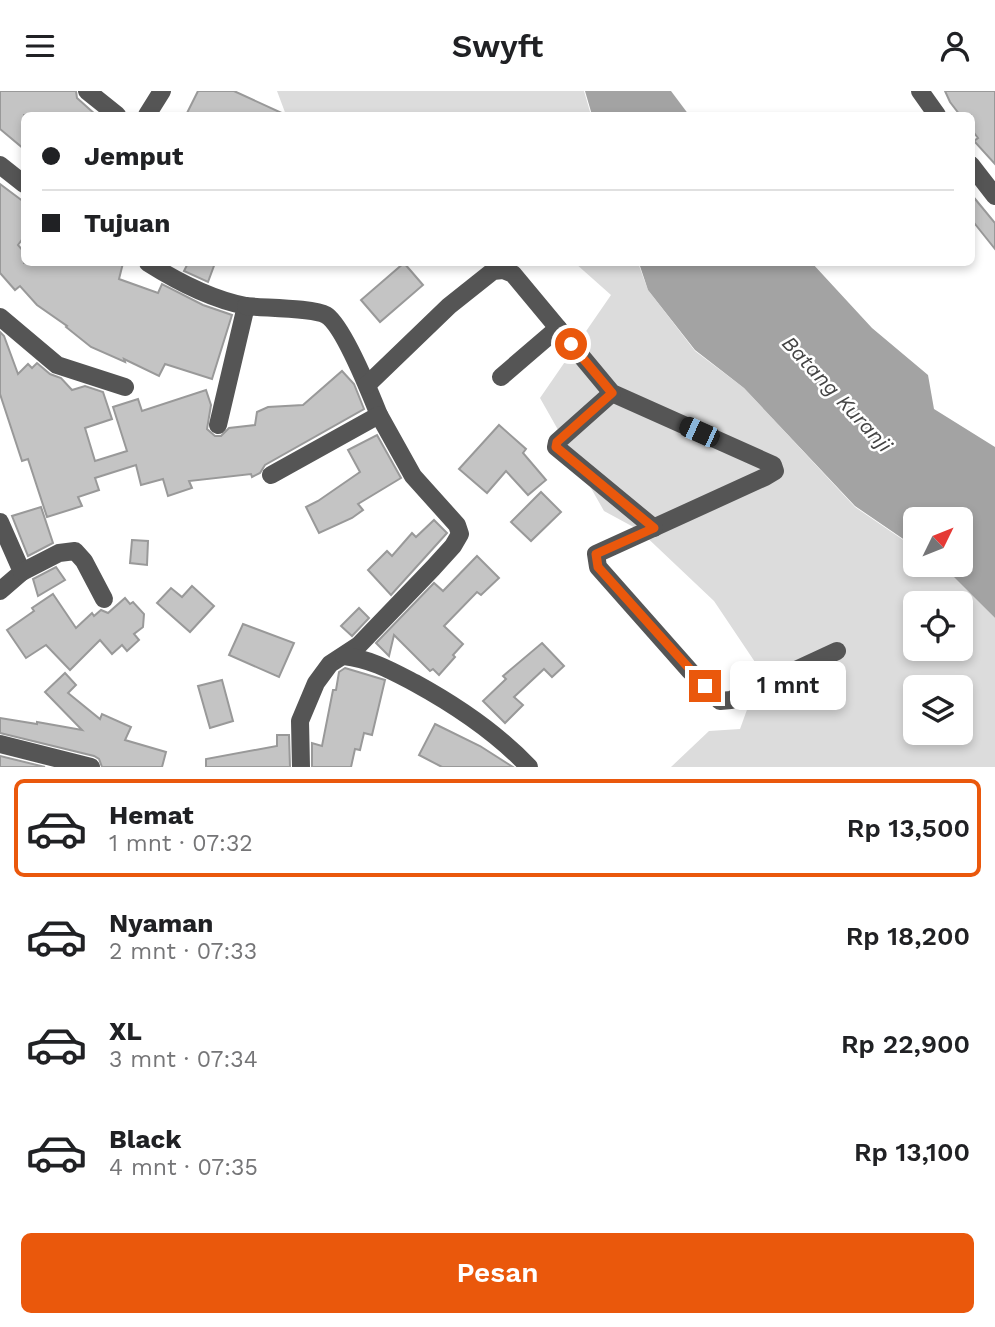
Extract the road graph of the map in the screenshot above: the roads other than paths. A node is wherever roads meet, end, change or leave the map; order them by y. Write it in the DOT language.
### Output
graph roads {
  1 [pos="87,91"];
  2 [pos="162,91"];
  3 [pos="919,91"];
  4 [pos="113,112"];
  5 [pos="149,112"];
  6 [pos="935,112"];
  7 [pos="0,165"];
  8 [pos="975,170"];
  9 [pos="21,182"];
  10 [pos="995,197"];
  11 [pos="153,266"];
  12 [pos="246,306"];
  13 [pos="0,317"];
  14 [pos="558,328"];
  15 [pos="501,377"];
  16 [pos="367,385"];
  17 [pos="125,387"];
  18 [pos="612,393"];
  19 [pos="379,415"];
  20 [pos="218,425"];
  21 [pos="271,475"];
  22 [pos="0,522"];
  23 [pos="654,528"];
  24 [pos="22,572"];
  25 [pos="0,590"];
  26 [pos="104,599"];
  27 [pos="837,651"];
  28 [pos="344,656"];
  29 [pos="0,744"];
  30 [pos="91,767"];
  31 [pos="302,767"];
  32 [pos="529,767"];
  1 -- 4 [label="street"];
  2 -- 5 [label="street"];
  3 -- 6 [label="street"];
  7 -- 9 [label="street"];
  8 -- 10 [label="street"];
  11 -- 12 [label="street"];
  12 -- 16 [label="street"];
  12 -- 20 [label="street"];
  13 -- 17 [label="street"];
  14 -- 15 [label="street"];
  14 -- 16 [label="street"];
  14 -- 18 [label="street"];
  16 -- 19 [label="street"];
  18 -- 23 [label="street"];
  18 -- 23 [label="street"];
  19 -- 21 [label="street"];
  19 -- 28 [label="street"];
  22 -- 24 [label="street"];
  23 -- 27 [label="street"];
  24 -- 25 [label="street"];
  24 -- 26 [label="street"];
  28 -- 31 [label="street"];
  28 -- 32 [label="street"];
  29 -- 30 [label="street"];
}
